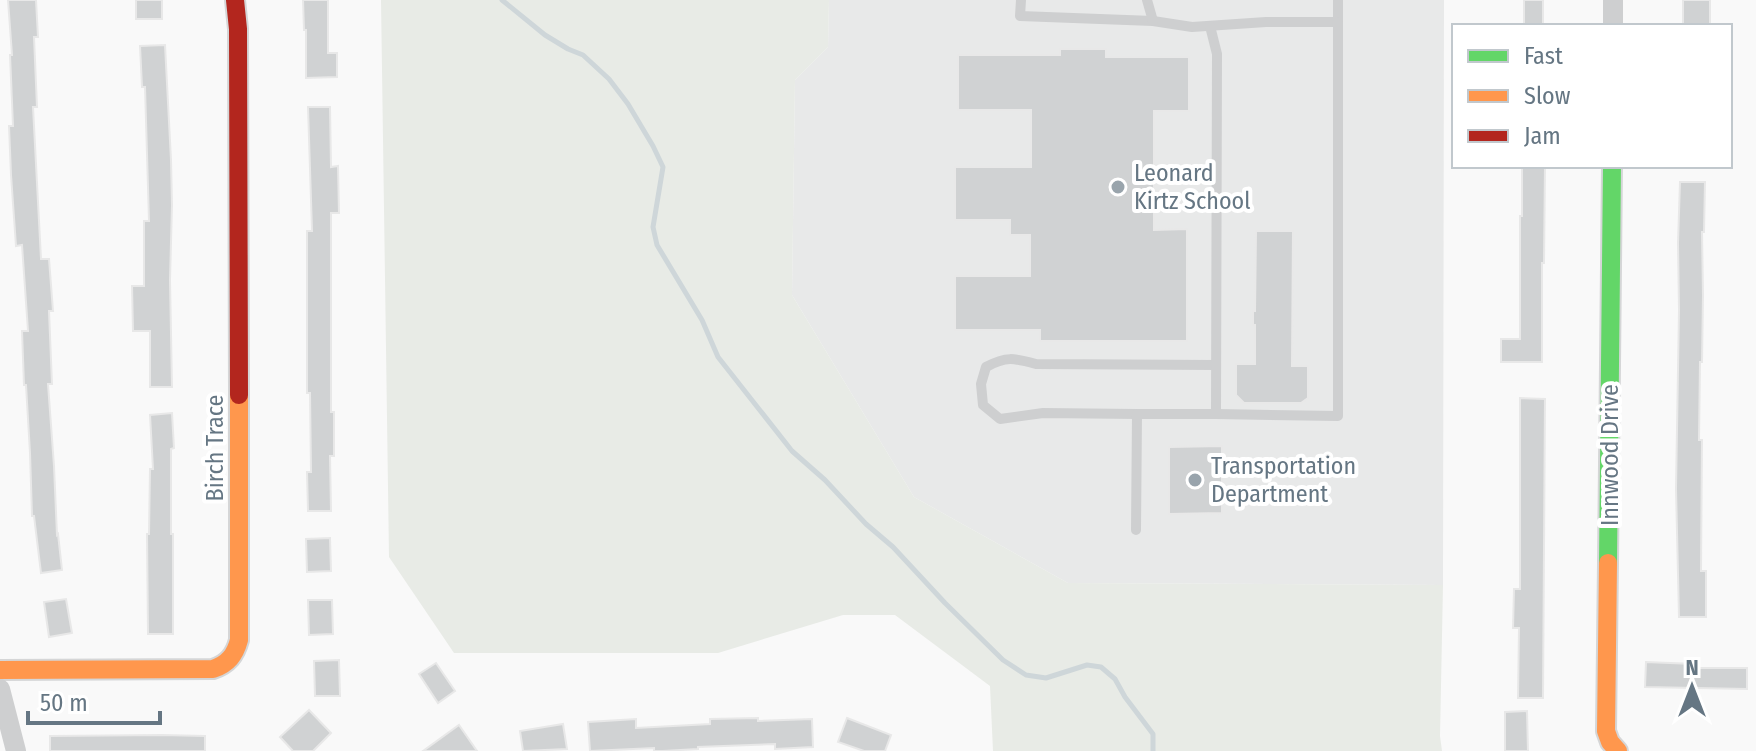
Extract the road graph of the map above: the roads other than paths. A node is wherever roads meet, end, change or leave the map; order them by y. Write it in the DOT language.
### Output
graph roads {
  1 [pos="235,0"];
  2 [pos="1021,0"];
  3 [pos="1147,0"];
  4 [pos="1338,0"];
  5 [pos="1613,0"];
  6 [pos="1153,21"];
  7 [pos="1338,22"];
  8 [pos="1613,24"];
  9 [pos="1210,26"];
  10 [pos="1612,168"];
  11 [pos="1216,365"];
  12 [pos="1137,414"];
  13 [pos="1216,414"];
  14 [pos="1136,530"];
  15 [pos="0,670"];
  16 [pos="0,689"];
  17 [pos="1614,747"];
  18 [pos="16,751"];
  1 -- 15 [label="street, Birch Trace"];
  2 -- 6 [label="lane"];
  3 -- 6 [label="lane"];
  4 -- 7 [label="lane"];
  5 -- 8 [label="street"];
  6 -- 9 [label="lane"];
  7 -- 9 [label="lane"];
  7 -- 13 [label="lane"];
  9 -- 11 [label="lane"];
  10 -- 17 [label="street, Innwood Drive"];
  11 -- 12 [label="lane"];
  11 -- 13 [label="lane"];
  12 -- 13 [label="lane"];
  12 -- 14 [label="lane"];
  16 -- 18 [label="street"];
}
